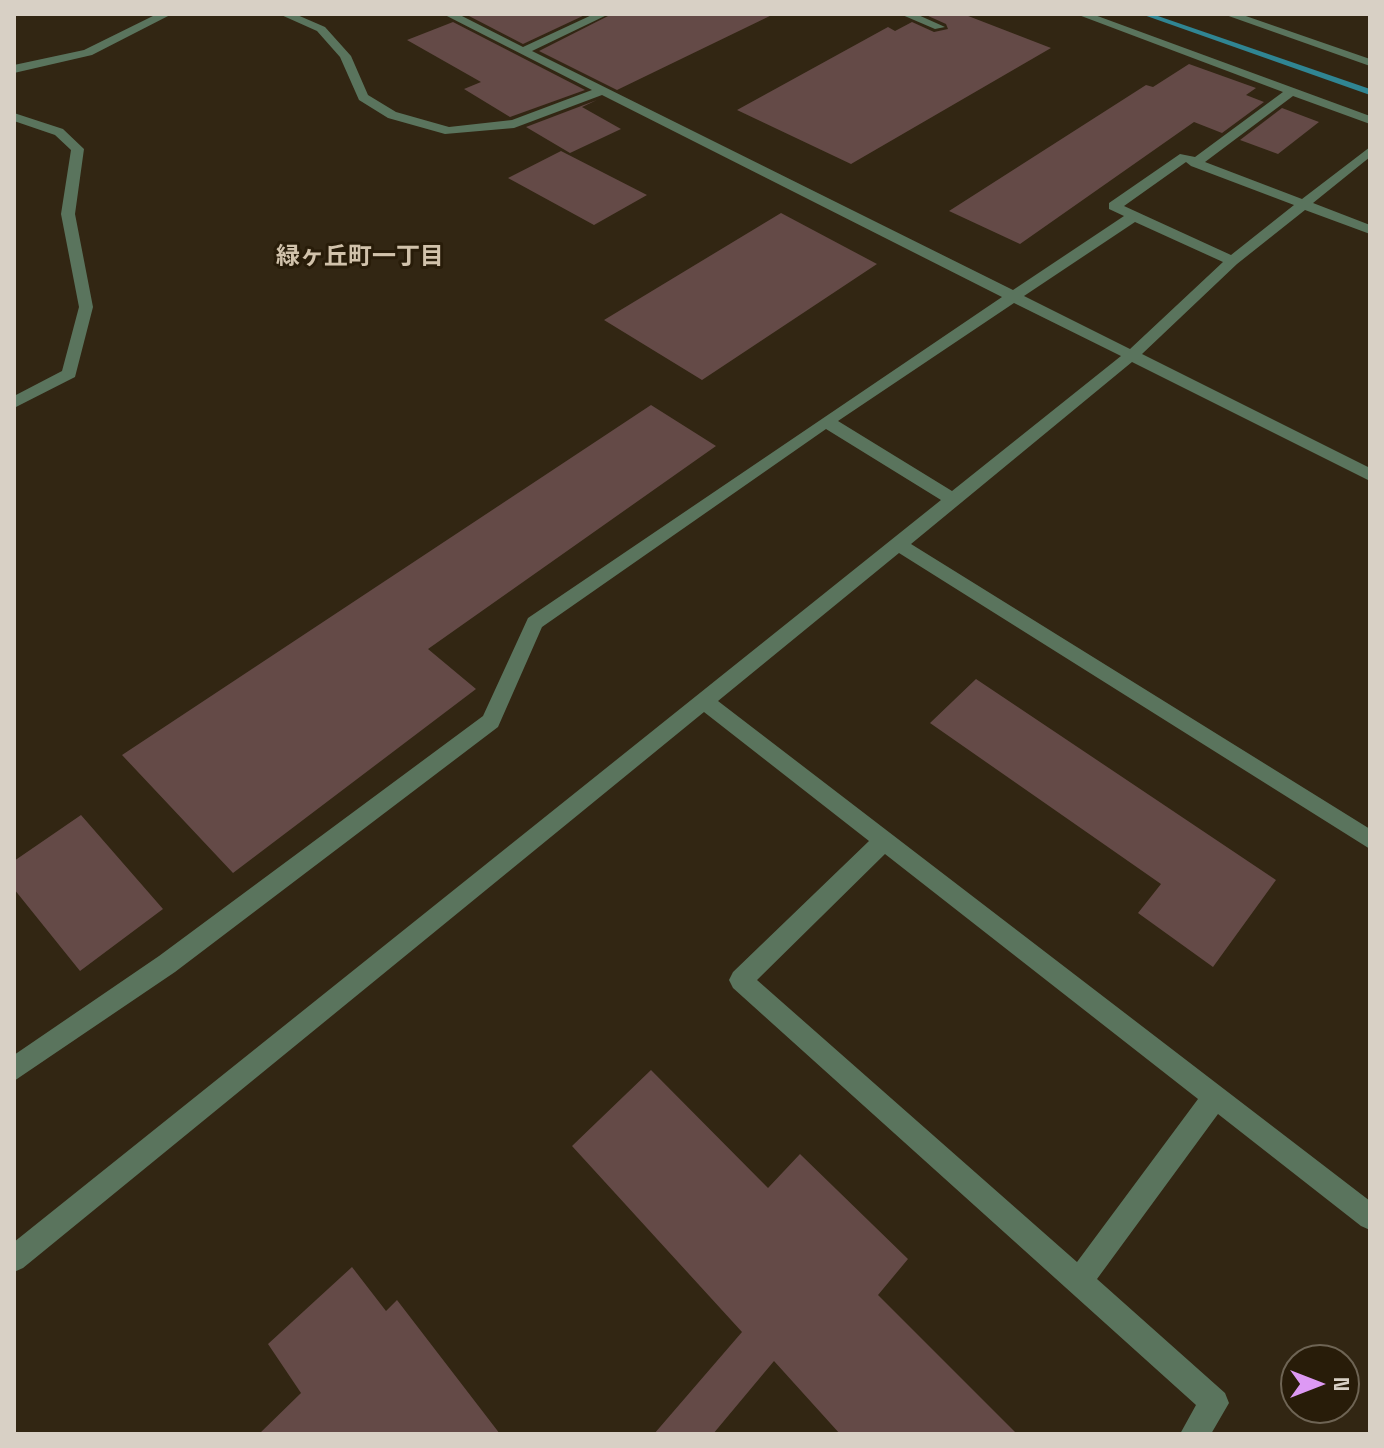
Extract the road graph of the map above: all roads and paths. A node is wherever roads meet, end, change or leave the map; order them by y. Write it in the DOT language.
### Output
graph roads {
  1 [pos="166,14"];
  2 [pos="285,14"];
  3 [pos="449,14"];
  4 [pos="603,14"];
  5 [pos="906,14"];
  6 [pos="1082,14"];
  7 [pos="1238,15"];
  8 [pos="939,27"];
  9 [pos="521,52"];
  10 [pos="1370,63"];
  11 [pos="14,69"];
  12 [pos="1292,91"];
  13 [pos="599,92"];
  14 [pos="14,117"];
  15 [pos="1370,120"];
  16 [pos="1370,151"];
  17 [pos="1196,163"];
  18 [pos="1302,203"];
  19 [pos="1134,216"];
  20 [pos="1370,230"];
  21 [pos="1232,261"];
  22 [pos="1013,298"];
  23 [pos="1132,355"];
  24 [pos="14,403"];
  25 [pos="826,421"];
  26 [pos="1370,475"];
  27 [pos="952,499"];
  28 [pos="899,545"];
  29 [pos="704,701"];
  30 [pos="885,840"];
  31 [pos="1370,840"];
  32 [pos="14,1069"];
  33 [pos="1215,1097"];
  34 [pos="1370,1217"];
  35 [pos="14,1259"];
  36 [pos="1079,1281"];
  37 [pos="1194,1434"];
  1 -- 11 [label="street"];
  2 -- 13 [label="street"];
  3 -- 9 [label="street"];
  4 -- 9 [label="street"];
  5 -- 8 [label="street"];
  6 -- 12 [label="street"];
  7 -- 10 [label="street"];
  9 -- 13 [label="street"];
  12 -- 15 [label="street"];
  12 -- 17 [label="street"];
  13 -- 22 [label="street"];
  14 -- 24 [label="street"];
  16 -- 18 [label="street"];
  17 -- 18 [label="street"];
  17 -- 19 [label="street"];
  18 -- 20 [label="street"];
  18 -- 21 [label="street"];
  19 -- 21 [label="street"];
  19 -- 22 [label="street"];
  21 -- 23 [label="street"];
  22 -- 23 [label="street"];
  22 -- 25 [label="street"];
  23 -- 26 [label="street"];
  23 -- 27 [label="street"];
  25 -- 27 [label="street"];
  25 -- 32 [label="street"];
  27 -- 28 [label="street"];
  28 -- 29 [label="street"];
  28 -- 31 [label="street"];
  29 -- 30 [label="street"];
  29 -- 35 [label="street"];
  30 -- 33 [label="street"];
  30 -- 36 [label="street"];
  33 -- 34 [label="street"];
  33 -- 36 [label="street"];
  36 -- 37 [label="street"];
}
